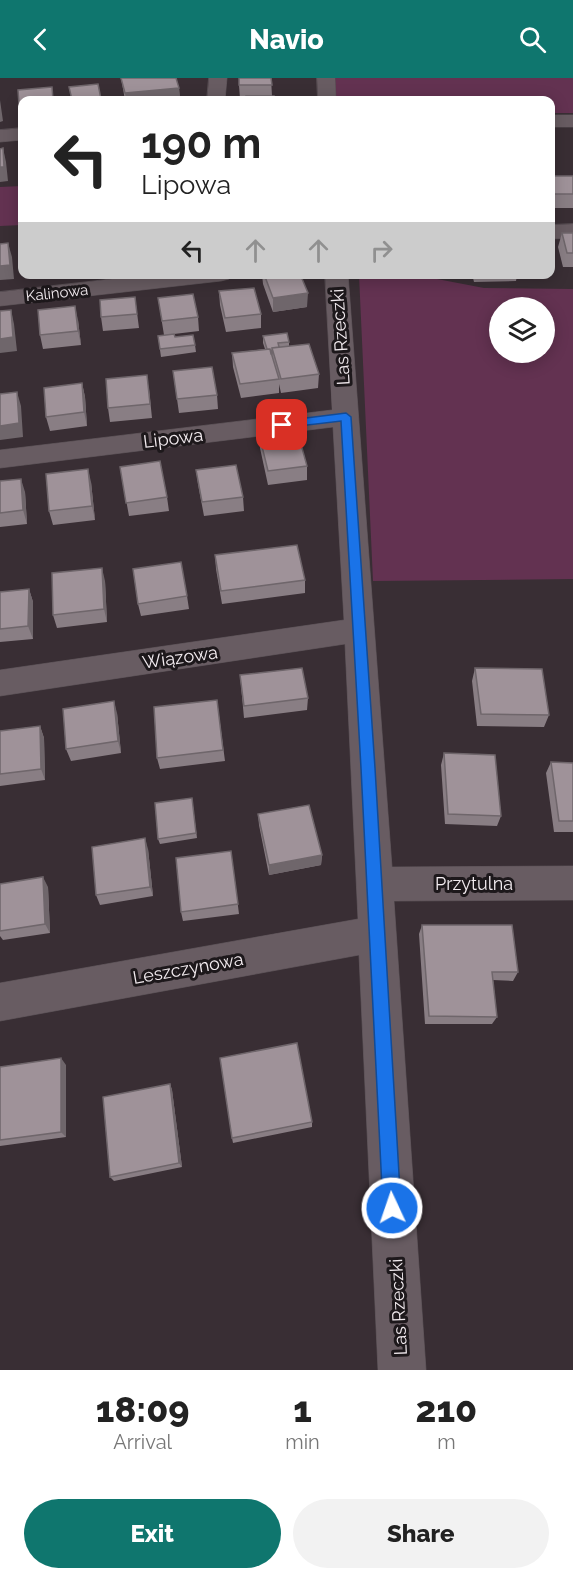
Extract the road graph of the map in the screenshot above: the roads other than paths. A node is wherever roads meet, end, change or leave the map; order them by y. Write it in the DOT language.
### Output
graph roads {
  1 [pos="218,78"];
  2 [pos="326,78"];
  3 [pos="216,96"];
  4 [pos="327,96"];
  5 [pos="555,121"];
  6 [pos="573,121"];
  7 [pos="18,134"];
  8 [pos="0,136"];
  9 [pos="573,231"];
  10 [pos="555,232"];
  11 [pos="177,279"];
  12 [pos="336,279"];
  13 [pos="0,299"];
  14 [pos="346,417"];
  15 [pos="0,459"];
  16 [pos="360,630"];
  17 [pos="0,683"];
  18 [pos="573,883"];
  19 [pos="375,884"];
  20 [pos="377,934"];
  21 [pos="0,1002"];
  22 [pos="402,1370"];
  1 -- 3 [label="street"];
  2 -- 4 [label="street"];
  5 -- 6 [label="street"];
  7 -- 8 [label="street"];
  9 -- 10 [label="street"];
  11 -- 13 [label="street, Kalinowa"];
  12 -- 14 [label="street, Las Rzeczki"];
  14 -- 15 [label="street, Lipowa"];
  14 -- 16 [label="street, Las Rzeczki"];
  16 -- 17 [label="street, Wiązowa"];
  16 -- 19 [label="street, Las Rzeczki"];
  18 -- 19 [label="street, Przytulna"];
  19 -- 20 [label="street, Las Rzeczki"];
  20 -- 21 [label="street, Leszczynowa"];
  20 -- 22 [label="street, Las Rzeczki"];
}
